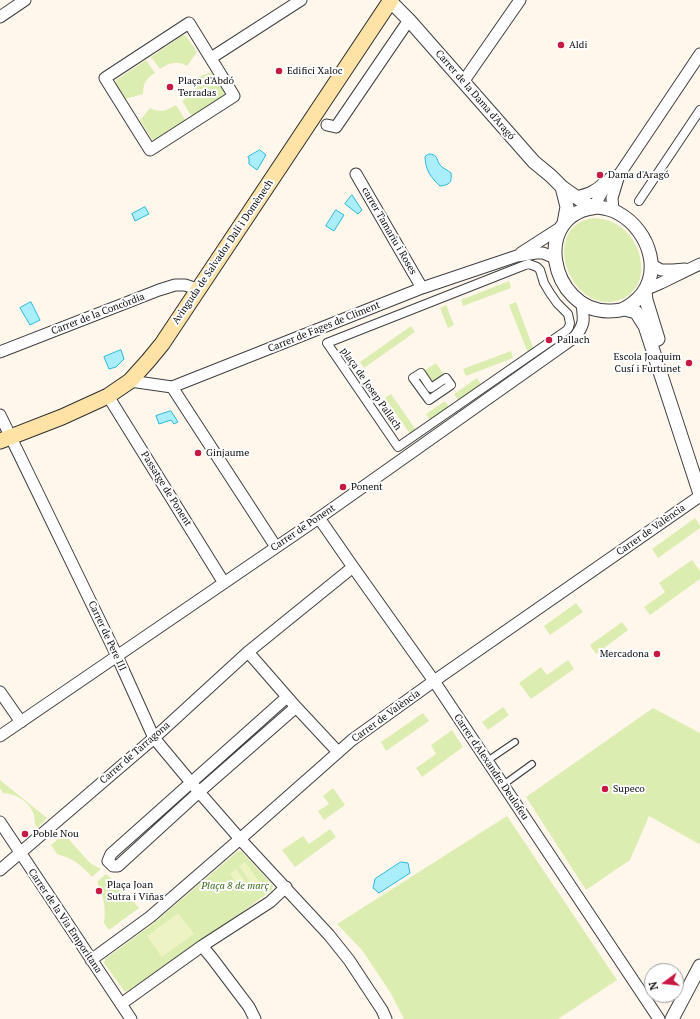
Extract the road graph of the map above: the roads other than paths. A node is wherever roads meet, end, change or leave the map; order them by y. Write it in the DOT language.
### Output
graph roads {
  1 [pos="25,0"];
  2 [pos="301,0"];
  3 [pos="391,0"];
  4 [pos="520,0"];
  5 [pos="0,17"];
  6 [pos="409,20"];
  7 [pos="700,54"];
  8 [pos="211,58"];
  9 [pos="463,82"];
  10 [pos="700,110"];
  11 [pos="327,125"];
  12 [pos="356,174"];
  13 [pos="615,176"];
  14 [pos="562,187"];
  15 [pos="576,198"];
  16 [pos="639,201"];
  17 [pos="593,208"];
  18 [pos="613,210"];
  19 [pos="562,225"];
  20 [pos="517,256"];
  21 [pos="555,258"];
  22 [pos="652,266"];
  23 [pos="696,266"];
  24 [pos="422,288"];
  25 [pos="197,289"];
  26 [pos="646,290"];
  27 [pos="582,304"];
  28 [pos="626,309"];
  29 [pos="567,330"];
  30 [pos="0,352"];
  31 [pos="446,378"];
  32 [pos="130,381"];
  33 [pos="172,387"];
  34 [pos="108,396"];
  35 [pos="0,415"];
  36 [pos="5,439"];
  37 [pos="700,468"];
  38 [pos="700,495"];
  39 [pos="319,518"];
  40 [pos="276,547"];
  41 [pos="352,567"];
  42 [pos="224,583"];
  43 [pos="248,652"];
  44 [pos="117,656"];
  45 [pos="434,681"];
  46 [pos="0,692"];
  47 [pos="287,697"];
  48 [pos="296,707"];
  49 [pos="21,722"];
  50 [pos="0,736"];
  51 [pos="154,738"];
  52 [pos="515,742"];
  53 [pos="338,752"];
  54 [pos="488,761"];
  55 [pos="532,764"];
  56 [pos="191,783"];
  57 [pos="503,785"];
  58 [pos="199,792"];
  59 [pos="0,822"];
  60 [pos="240,839"];
  61 [pos="20,852"];
  62 [pos="0,870"];
  63 [pos="286,887"];
  64 [pos="202,946"];
  65 [pos="91,960"];
  66 [pos="700,966"];
  67 [pos="121,1004"];
  68 [pos="131,1019"];
  69 [pos="255,1019"];
  70 [pos="386,1019"];
  71 [pos="659,1019"];
  72 [pos="672,1019"];
  1 -- 5 [label="street"];
  2 -- 8 [label="street"];
  3 -- 6 [label="street, Carrer de la Dama d'Aragó"];
  3 -- 25 [label="main road, Avinguda de Salvador Dalí i Domènech"];
  4 -- 9 [label="street"];
  6 -- 9 [label="street, Carrer de la Dama d'Aragó"];
  6 -- 11 [label="street"];
  7 -- 13 [label="street"];
  8 -- 8 [label="street"];
  9 -- 14 [label="street, Carrer de la Dama d'Aragó"];
  10 -- 16 [label="street"];
  12 -- 24 [label="street, carrer Tamariu i Roses"];
  13 -- 15 [label="street"];
  13 -- 17 [label="street"];
  13 -- 18 [label="street"];
  14 -- 15 [label="street, Carrer de la Dama d'Aragó"];
  14 -- 19 [label="street"];
  15 -- 17 [label="street, Carrer de la Dama d'Aragó"];
  17 -- 18 [label="street"];
  17 -- 19 [label="street"];
  18 -- 22 [label="street"];
  19 -- 20 [label="street, Carrer de Fages de Climent"];
  19 -- 21 [label="street"];
  20 -- 21 [label="street, Carrer de Fages de Climent"];
  20 -- 24 [label="street, Carrer de Fages de Climent"];
  21 -- 27 [label="street"];
  22 -- 23 [label="street"];
  22 -- 26 [label="street"];
  23 -- 26 [label="street"];
  24 -- 33 [label="street, Carrer de Fages de Climent"];
  25 -- 30 [label="street, Carrer de la Concòrdia"];
  25 -- 32 [label="main road, Avinguda de Salvador Dalí i Domènech"];
  26 -- 28 [label="street"];
  26 -- 37 [label="street"];
  27 -- 28 [label="street"];
  27 -- 39 [label="street, Carrer de Ponent"];
  28 -- 38 [label="street"];
  29 -- 29 [label="street, plaça de Josep Pallach"];
  31 -- 31 [label="street"];
  32 -- 33 [label="street, Carrer de Fages de Climent"];
  32 -- 34 [label="main road, Avinguda de Salvador Dalí i Domènech"];
  33 -- 40 [label="street"];
  34 -- 36 [label="main road, Avinguda de Salvador Dalí i Domènech"];
  34 -- 42 [label="street, Passatge de Ponent"];
  35 -- 36 [label="street, Carrer de Pere III"];
  36 -- 44 [label="street, Carrer de Pere III"];
  38 -- 45 [label="street, Carrer de València"];
  39 -- 40 [label="street, Carrer de Ponent"];
  39 -- 41 [label="street, Carrer d'Alexandre Deulofeu"];
  40 -- 42 [label="street, Carrer de Ponent"];
  41 -- 43 [label="street, Carrer de Tarragona"];
  41 -- 45 [label="street, Carrer d'Alexandre Deulofeu"];
  42 -- 44 [label="street, Carrer de Ponent"];
  43 -- 47 [label="street"];
  43 -- 51 [label="street, Carrer de Tarragona"];
  44 -- 49 [label="street, Carrer de Ponent"];
  44 -- 51 [label="street, Carrer de Pere III"];
  45 -- 53 [label="street, Carrer de València"];
  45 -- 54 [label="street, Carrer d'Alexandre Deulofeu"];
  46 -- 49 [label="street"];
  47 -- 48 [label="street"];
  47 -- 56 [label="street"];
  48 -- 53 [label="street"];
  48 -- 58 [label="street"];
  49 -- 50 [label="street, Carrer de Ponent"];
  51 -- 56 [label="street, Carrer de Pere III"];
  51 -- 61 [label="street, Carrer de Tarragona"];
  52 -- 54 [label="lane"];
  53 -- 60 [label="street, Carrer de València"];
  54 -- 57 [label="street, Carrer d'Alexandre Deulofeu"];
  55 -- 57 [label="lane"];
  56 -- 58 [label="street, Carrer de Pere III"];
  56 -- 58 [label="street"];
  57 -- 71 [label="street, Carrer d'Alexandre Deulofeu"];
  58 -- 60 [label="street, Carrer de Pere III"];
  59 -- 61 [label="street, Carrer de la Via Emporitana"];
  60 -- 63 [label="street, Carrer de Pere III"];
  60 -- 65 [label="street, Carrer de València"];
  61 -- 62 [label="street, Carrer de Tarragona"];
  61 -- 65 [label="street, Carrer de la Via Emporitana"];
  63 -- 64 [label="street"];
  63 -- 70 [label="street, Carrer de Pere III"];
  64 -- 67 [label="street"];
  64 -- 69 [label="street"];
  65 -- 67 [label="street, Carrer de la Via Emporitana"];
  66 -- 72 [label="street"];
  67 -- 68 [label="street, Carrer de la Via Emporitana"];
}
